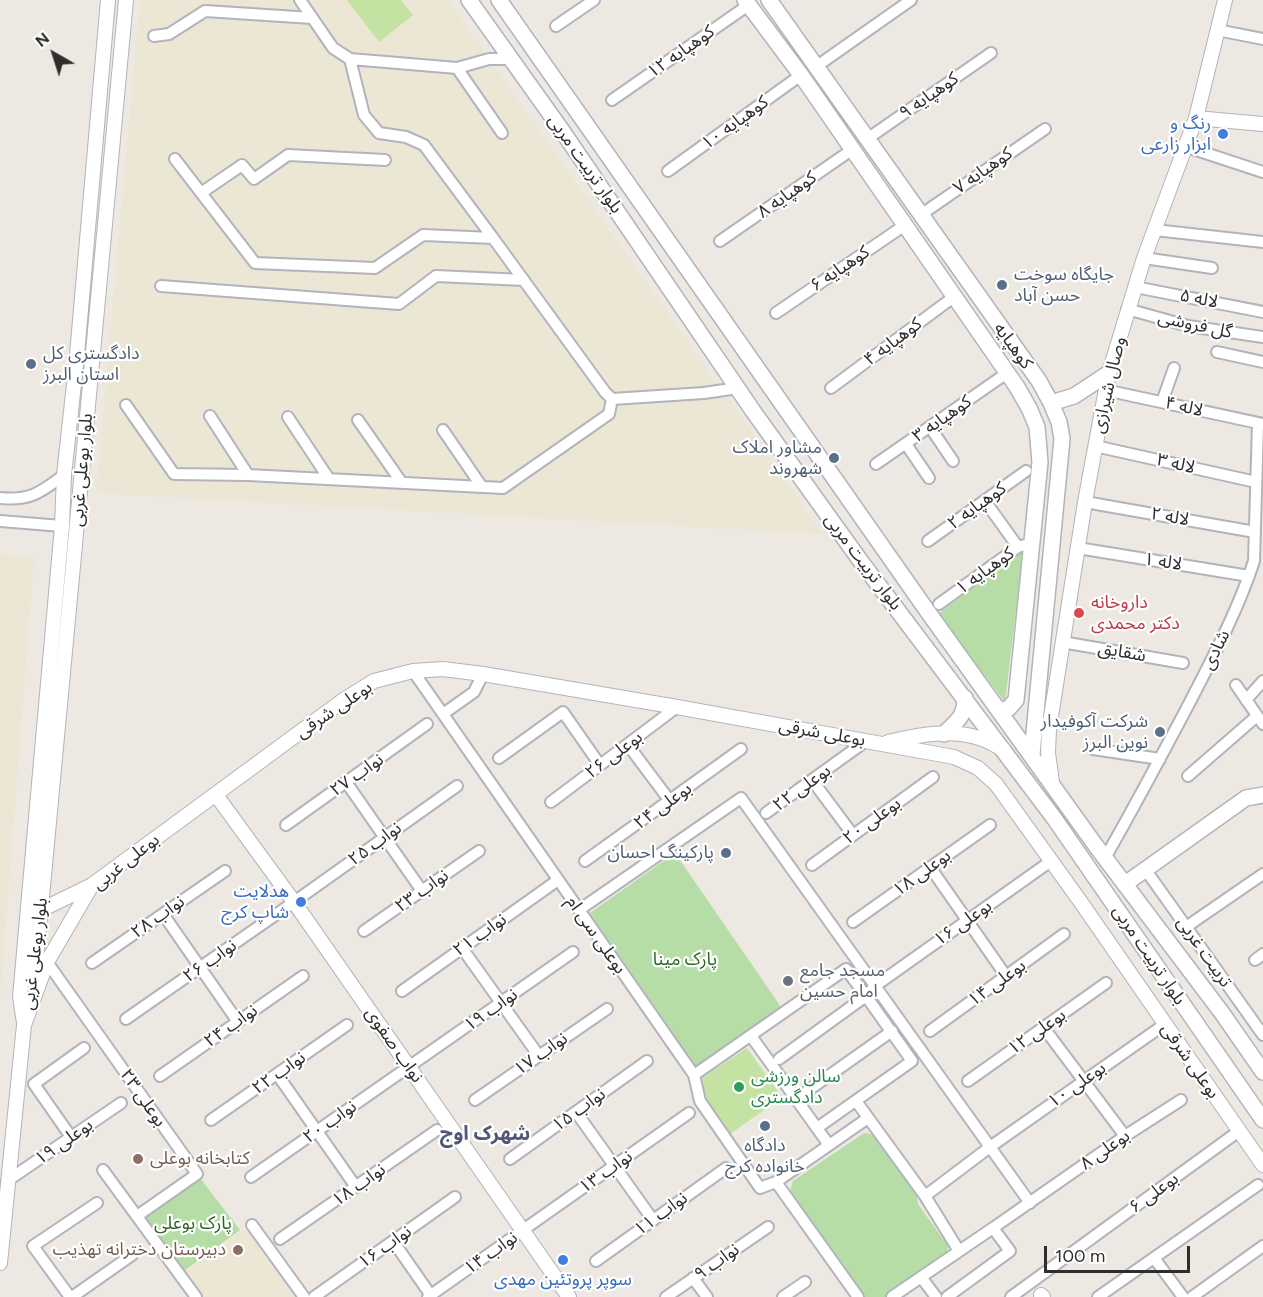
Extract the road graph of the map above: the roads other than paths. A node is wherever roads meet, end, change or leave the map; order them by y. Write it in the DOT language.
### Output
graph roads {
  1 [pos="108,0"];
  2 [pos="126,0"];
  3 [pos="300,0"];
  4 [pos="469,0"];
  5 [pos="500,0"];
  6 [pos="594,0"];
  7 [pos="769,0"];
  8 [pos="911,0"];
  9 [pos="1225,0"];
  10 [pos="748,2"];
  11 [pos="312,18"];
  12 [pos="556,27"];
  13 [pos="1217,30"];
  14 [pos="154,36"];
  15 [pos="1263,39"];
  16 [pos="991,53"];
  17 [pos="351,59"];
  18 [pos="510,59"];
  19 [pos="817,66"];
  20 [pos="457,68"];
  21 [pos="801,75"];
  22 [pos="555,76"];
  23 [pos="534,91"];
  24 [pos="612,100"];
  25 [pos="1196,118"];
  26 [pos="585,120"];
  27 [pos="1263,124"];
  28 [pos="1045,129"];
  29 [pos="563,132"];
  30 [pos="502,134"];
  31 [pos="867,139"];
  32 [pos="1187,147"];
  33 [pos="853,149"];
  34 [pos="175,159"];
  35 [pos="385,160"];
  36 [pos="94,165"];
  37 [pos="111,166"];
  38 [pos="668,171"];
  39 [pos="1263,172"];
  40 [pos="201,193"];
  41 [pos="921,214"];
  42 [pos="905,225"];
  43 [pos="1155,230"];
  44 [pos="493,238"];
  45 [pos="720,241"];
  46 [pos="1263,242"];
  47 [pos="1144,258"];
  48 [pos="1212,268"];
  49 [pos="524,280"];
  50 [pos="161,286"];
  51 [pos="1135,286"];
  52 [pos="956,296"];
  53 [pos="1128,309"];
  54 [pos="1263,312"];
  55 [pos="776,313"];
  56 [pos="1263,337"];
  57 [pos="1217,352"];
  58 [pos="1263,362"];
  59 [pos="76,366"];
  60 [pos="92,366"];
  61 [pos="1174,368"];
  62 [pos="1007,373"];
  63 [pos="1109,373"];
  64 [pos="738,388"];
  65 [pos="831,388"];
  66 [pos="1105,390"];
  67 [pos="612,399"];
  68 [pos="1162,402"];
  69 [pos="1051,403"];
  70 [pos="126,405"];
  71 [pos="210,416"];
  72 [pos="288,417"];
  73 [pos="358,420"];
  74 [pos="1260,424"];
  75 [pos="930,427"];
  76 [pos="443,430"];
  77 [pos="906,444"];
  78 [pos="1095,446"];
  79 [pos="953,461"];
  80 [pos="876,464"];
  81 [pos="1260,468"];
  82 [pos="1026,471"];
  83 [pos="64,475"];
  84 [pos="248,475"];
  85 [pos="929,478"];
  86 [pos="329,479"];
  87 [pos="1256,482"];
  88 [pos="402,483"];
  89 [pos="482,487"];
  90 [pos="0,498"];
  91 [pos="985,501"];
  92 [pos="1085,502"];
  93 [pos="0,520"];
  94 [pos="62,526"];
  95 [pos="1255,532"];
  96 [pos="928,541"];
  97 [pos="883,544"];
  98 [pos="1025,545"];
  99 [pos="1077,548"];
  100 [pos="1050,560"];
  101 [pos="862,563"];
  102 [pos="1259,564"];
  103 [pos="1031,569"];
  104 [pos="1249,576"];
  105 [pos="1048,579"];
  106 [pos="939,604"];
  107 [pos="1062,642"];
  108 [pos="1183,663"];
  109 [pos="413,671"];
  110 [pos="483,674"];
  111 [pos="1263,681"];
  112 [pos="1236,686"];
  113 [pos="965,698"];
  114 [pos="1246,699"];
  115 [pos="1016,700"];
  116 [pos="677,707"];
  117 [pos="1000,711"];
  118 [pos="443,714"];
  119 [pos="1260,720"];
  120 [pos="1034,721"];
  121 [pos="428,724"];
  122 [pos="944,734"];
  123 [pos="866,741"];
  124 [pos="883,743"];
  125 [pos="628,745"];
  126 [pos="1093,749"];
  127 [pos="741,750"];
  128 [pos="1005,750"];
  129 [pos="1032,754"];
  130 [pos="499,758"];
  131 [pos="1160,759"];
  132 [pos="600,765"];
  133 [pos="933,777"];
  134 [pos="1188,777"];
  135 [pos="812,780"];
  136 [pos="346,782"];
  137 [pos="1052,782"];
  138 [pos="457,786"];
  139 [pos="1263,786"];
  140 [pos="216,795"];
  141 [pos="1263,795"];
  142 [pos="1246,798"];
  143 [pos="669,801"];
  144 [pos="551,802"];
  145 [pos="766,813"];
  146 [pos="286,825"];
  147 [pos="990,825"];
  148 [pos="853,835"];
  149 [pos="384,837"];
  150 [pos="479,851"];
  151 [pos="1105,858"];
  152 [pos="585,861"];
  153 [pos="1051,861"];
  154 [pos="812,865"];
  155 [pos="930,867"];
  156 [pos="1145,869"];
  157 [pos="225,871"];
  158 [pos="1263,874"];
  159 [pos="558,880"];
  160 [pos="1125,884"];
  161 [pos="92,885"];
  162 [pos="422,891"];
  163 [pos="294,902"];
  164 [pos="34,910"];
  165 [pos="579,910"];
  166 [pos="163,914"];
  167 [pos="967,920"];
  168 [pos="854,922"];
  169 [pos="1186,927"];
  170 [pos="364,931"];
  171 [pos="1064,934"];
  172 [pos="462,948"];
  173 [pos="573,952"];
  174 [pos="47,962"];
  175 [pos="92,963"];
  176 [pos="200,968"];
  177 [pos="303,976"];
  178 [pos="1006,976"];
  179 [pos="1106,983"];
  180 [pos="875,986"];
  181 [pos="402,991"];
  182 [pos="866,996"];
  183 [pos="501,1003"];
  184 [pos="607,1009"];
  185 [pos="1222,1013"];
  186 [pos="126,1019"];
  187 [pos="238,1022"];
  188 [pos="1165,1024"];
  189 [pos="24,1025"];
  190 [pos="347,1025"];
  191 [pos="1044,1028"];
  192 [pos="1200,1029"];
  193 [pos="930,1031"];
  194 [pos="892,1032"];
  195 [pos="1263,1035"];
  196 [pos="751,1036"];
  197 [pos="84,1048"];
  198 [pos="539,1056"];
  199 [pos="779,1059"];
  200 [pos="647,1061"];
  201 [pos="409,1066"];
  202 [pos="1263,1072"];
  203 [pos="277,1074"];
  204 [pos="694,1075"];
  205 [pos="160,1076"];
  206 [pos="968,1081"];
  207 [pos="1083,1081"];
  208 [pos="796,1099"];
  209 [pos="475,1100"];
  210 [pos="1181,1100"];
  211 [pos="856,1101"];
  212 [pos="121,1103"];
  213 [pos="576,1112"];
  214 [pos="689,1113"];
  215 [pos="868,1118"];
  216 [pos="211,1120"];
  217 [pos="1263,1120"];
  218 [pos="817,1128"];
  219 [pos="437,1130"];
  220 [pos="317,1131"];
  221 [pos="1239,1131"];
  222 [pos="1125,1136"];
  223 [pos="70,1137"];
  224 [pos="829,1146"];
  225 [pos="990,1147"];
  226 [pos="510,1159"];
  227 [pos="614,1166"];
  228 [pos="1263,1166"];
  229 [pos="726,1168"];
  230 [pos="104,1170"];
  231 [pos="251,1177"];
  232 [pos="7,1181"];
  233 [pos="776,1182"];
  234 [pos="1258,1185"];
  235 [pos="356,1187"];
  236 [pos="925,1196"];
  237 [pos="455,1197"];
  238 [pos="97,1203"];
  239 [pos="1030,1203"];
  240 [pos="137,1216"];
  241 [pos="653,1220"];
  242 [pos="252,1225"];
  243 [pos="768,1227"];
  244 [pos="993,1228"];
  245 [pos="524,1230"];
  246 [pos="280,1239"];
  247 [pos="393,1241"];
  248 [pos="1263,1246"];
  249 [pos="959,1251"];
  250 [pos="132,1254"];
  251 [pos="1154,1258"];
  252 [pos="596,1261"];
  253 [pos="0,1263"];
  254 [pos="921,1277"];
  255 [pos="693,1278"];
  256 [pos="805,1282"];
  257 [pos="430,1296"];
  258 [pos="71,1297"];
  259 [pos="196,1297"];
  260 [pos="304,1297"];
  261 [pos="314,1297"];
  262 [pos="569,1297"];
  263 [pos="666,1297"];
  264 [pos="707,1297"];
  265 [pos="783,1297"];
  266 [pos="858,1297"];
  267 [pos="892,1297"];
  268 [pos="936,1297"];
  269 [pos="947,1297"];
  270 [pos="1011,1297"];
  271 [pos="1098,1297"];
  272 [pos="1183,1297"];
  273 [pos="1192,1297"];
  1 -- 36 [label="street, بلوار بوعلی غربی"];
  2 -- 37 [label="street, بلوار بوعلی غربی"];
  3 -- 11 [label="street"];
  4 -- 18 [label="main road, بلوار تربیت مربی"];
  5 -- 22 [label="main road, بلوار تربیت مربی"];
  6 -- 12 [label="street"];
  7 -- 19 [label="main road, کوهپایه"];
  8 -- 19 [label="street"];
  9 -- 13 [label="street, وصال شیرازی"];
  10 -- 21 [label="main road, کوهپایه"];
  10 -- 24 [label="street, کوهپایه ۱۲"];
  11 -- 14 [label="street"];
  11 -- 17 [label="street"];
  13 -- 15 [label="street"];
  13 -- 25 [label="street, وصال شیرازی"];
  16 -- 31 [label="street, کوهپایه ۹"];
  17 -- 20 [label="street"];
  17 -- 44 [label="street"];
  18 -- 20 [label="street"];
  18 -- 23 [label="main road, بلوار تربیت مربی"];
  19 -- 31 [label="main road, کوهپایه"];
  20 -- 30 [label="street"];
  21 -- 33 [label="main road, کوهپایه"];
  21 -- 38 [label="street, کوهپایه ۱۰"];
  22 -- 23 [label="main road"];
  22 -- 26 [label="main road, بلوار تربیت مربی"];
  23 -- 29 [label="main road, بلوار تربیت مربی"];
  25 -- 27 [label="street"];
  25 -- 32 [label="street, وصال شیرازی"];
  26 -- 29 [label="main road"];
  26 -- 97 [label="main road, بلوار تربیت مربی"];
  28 -- 41 [label="street, کوهپایه ۷"];
  29 -- 64 [label="main road, بلوار تربیت مربی"];
  31 -- 41 [label="main road, کوهپایه"];
  32 -- 39 [label="street"];
  32 -- 43 [label="street, وصال شیرازی"];
  33 -- 42 [label="main road, کوهپایه"];
  33 -- 45 [label="street, کوهپایه ۸"];
  34 -- 40 [label="street"];
  35 -- 40 [label="street"];
  36 -- 37 [label="street"];
  36 -- 59 [label="street, بلوار بوعلی غربی"];
  37 -- 60 [label="street, بلوار بوعلی غربی"];
  40 -- 44 [label="street"];
  41 -- 42 [label="main road"];
  41 -- 69 [label="main road, کوهپایه"];
  42 -- 52 [label="main road, کوهپایه"];
  42 -- 55 [label="street, کوهپایه ۶"];
  43 -- 46 [label="street"];
  43 -- 47 [label="street, وصال شیرازی"];
  44 -- 49 [label="street"];
  47 -- 48 [label="street"];
  47 -- 51 [label="street, وصال شیرازی"];
  49 -- 50 [label="street"];
  49 -- 67 [label="street"];
  51 -- 53 [label="street, وصال شیرازی"];
  51 -- 54 [label="street, لاله ۵"];
  52 -- 62 [label="main road, کوهپایه"];
  52 -- 65 [label="street, کوهپایه ۴"];
  53 -- 56 [label="street, گل فروشی"];
  53 -- 63 [label="street, وصال شیرازی"];
  57 -- 58 [label="street"];
  59 -- 60 [label="street"];
  59 -- 83 [label="street, بلوار بوعلی غربی"];
  60 -- 164 [label="street, بلوار بوعلی غربی"];
  61 -- 68 [label="street"];
  62 -- 75 [label="street, کوهپایه ۳"];
  62 -- 98 [label="main road, کوهپایه"];
  63 -- 66 [label="street, وصال شیرازی"];
  63 -- 69 [label="main road"];
  64 -- 67 [label="street"];
  64 -- 101 [label="main road, بلوار تربیت مربی"];
  66 -- 68 [label="street, لاله ۴"];
  66 -- 78 [label="street, وصال شیرازی"];
  67 -- 89 [label="street"];
  68 -- 74 [label="street, لاله ۴"];
  69 -- 100 [label="main road, کوهپایه"];
  70 -- 84 [label="street"];
  71 -- 84 [label="street"];
  72 -- 86 [label="street"];
  73 -- 88 [label="street"];
  74 -- 81 [label="street, شادی"];
  75 -- 77 [label="street, کوهپایه ۳"];
  75 -- 79 [label="street"];
  76 -- 89 [label="street"];
  77 -- 80 [label="street, کوهپایه ۳"];
  77 -- 85 [label="street"];
  78 -- 87 [label="street, لاله ۳"];
  78 -- 92 [label="street, وصال شیرازی"];
  81 -- 87 [label="street, شادی"];
  82 -- 91 [label="street, کوهپایه ۲"];
  83 -- 90 [label="street"];
  83 -- 94 [label="street, بلوار بوعلی غربی"];
  84 -- 86 [label="street"];
  86 -- 88 [label="street"];
  87 -- 95 [label="street, شادی"];
  88 -- 89 [label="street"];
  91 -- 96 [label="street, کوهپایه ۲"];
  91 -- 98 [label="street"];
  92 -- 95 [label="street, لاله ۲"];
  92 -- 99 [label="street, وصال شیرازی"];
  93 -- 94 [label="street"];
  94 -- 164 [label="street, بلوار بوعلی غربی"];
  95 -- 102 [label="street, شادی"];
  97 -- 101 [label="main road"];
  97 -- 117 [label="main road, بلوار تربیت مربی"];
  98 -- 103 [label="main road, کوهپایه"];
  98 -- 106 [label="street, کوهپایه ۱"];
  99 -- 104 [label="street, لاله ۱"];
  99 -- 107 [label="street, وصال شیرازی"];
  100 -- 103 [label="main road"];
  100 -- 105 [label="main road, کوهپایه"];
  101 -- 113 [label="main road, بلوار تربیت مربی"];
  102 -- 104 [label="street, شادی"];
  103 -- 105 [label="main road"];
  103 -- 115 [label="main road, کوهپایه"];
  104 -- 131 [label="street, شادی"];
  105 -- 120 [label="main road, کوهپایه"];
  107 -- 108 [label="street, شقایق"];
  107 -- 137 [label="street, وصال شیرازی"];
  109 -- 110 [label="street, بوعلی شرقی"];
  109 -- 118 [label="street, بوعلی سی ام"];
  109 -- 140 [label="street, بوعلی شرقی"];
  110 -- 116 [label="street, بوعلی شرقی"];
  110 -- 118 [label="street"];
  111 -- 114 [label="street"];
  112 -- 114 [label="street"];
  113 -- 122 [label="main road"];
  113 -- 128 [label="main road, بلوار تربیت مربی"];
  114 -- 119 [label="street"];
  115 -- 117 [label="main road"];
  115 -- 120 [label="main road, کوهپایه"];
  116 -- 123 [label="street, بوعلی شرقی"];
  116 -- 125 [label="street, بوعلی ۲۶"];
  117 -- 129 [label="main road, بلوار تربیت مربی"];
  118 -- 159 [label="street, بوعلی سی ام"];
  119 -- 134 [label="street"];
  120 -- 129 [label="main road, کوهپایه"];
  121 -- 136 [label="street, نواب ۲۷"];
  122 -- 124 [label="street"];
  122 -- 128 [label="street"];
  123 -- 124 [label="street, بوعلی شرقی"];
  123 -- 135 [label="street, بوعلی ۲۲"];
  124 -- 153 [label="street, بوعلی شرقی"];
  125 -- 132 [label="street, بوعلی ۲۶"];
  125 -- 143 [label="street"];
  126 -- 131 [label="street"];
  127 -- 143 [label="street, بوعلی ۲۴"];
  128 -- 192 [label="main road, بلوار تربیت مربی"];
  129 -- 137 [label="main road, بلوار تربیت مربی"];
  130 -- 132 [label="street"];
  131 -- 151 [label="street, شادی"];
  132 -- 144 [label="street, بوعلی ۲۶"];
  133 -- 148 [label="street, بوعلی ۲۰"];
  135 -- 145 [label="street, بوعلی ۲۲"];
  135 -- 148 [label="street"];
  136 -- 146 [label="street, نواب ۲۷"];
  136 -- 149 [label="street"];
  137 -- 151 [label="main road, بلوار تربیت مربی"];
  138 -- 149 [label="street, نواب ۲۵"];
  139 -- 142 [label="street"];
  140 -- 161 [label="street, بوعلی غربی"];
  140 -- 163 [label="street, نواب صفوی"];
  141 -- 142 [label="main road"];
  142 -- 156 [label="main road"];
  143 -- 152 [label="street, بوعلی ۲۴"];
  147 -- 155 [label="street, بوعلی ۱۸"];
  148 -- 154 [label="street, بوعلی ۲۰"];
  149 -- 162 [label="street"];
  149 -- 163 [label="street, نواب ۲۵"];
  150 -- 162 [label="street, نواب ۲۳"];
  151 -- 160 [label="main road, بلوار تربیت مربی"];
  153 -- 167 [label="street, بوعلی ۱۶"];
  153 -- 188 [label="street, بوعلی شرقی"];
  155 -- 167 [label="street"];
  155 -- 168 [label="street, بوعلی ۱۸"];
  156 -- 160 [label="main road"];
  156 -- 169 [label="street, تربیت غربی"];
  157 -- 166 [label="street, نواب ۲۸"];
  158 -- 169 [label="street"];
  159 -- 165 [label="street, بوعلی سی ام"];
  159 -- 172 [label="street, نواب ۲۱"];
  160 -- 185 [label="main road, بلوار تربیت مربی"];
  161 -- 164 [label="street"];
  161 -- 174 [label="street, بوعلی غربی"];
  162 -- 170 [label="street, نواب ۲۳"];
  163 -- 176 [label="street, نواب ۲۶"];
  163 -- 201 [label="street, نواب صفوی"];
  164 -- 189 [label="street, بلوار بوعلی غربی"];
  165 -- 180 [label="street"];
  165 -- 204 [label="street, بوعلی سی ام"];
  166 -- 175 [label="street, نواب ۲۸"];
  166 -- 176 [label="street"];
  167 -- 178 [label="street"];
  167 -- 180 [label="street, بوعلی ۱۶"];
  169 -- 195 [label="street, تربیت غربی"];
  171 -- 178 [label="street, بوعلی ۱۴"];
  172 -- 181 [label="street, نواب ۲۱"];
  172 -- 183 [label="street"];
  173 -- 183 [label="street, نواب ۱۹"];
  174 -- 189 [label="street, بوعلی غربی"];
  174 -- 240 [label="street, بوعلی ۲۳"];
  176 -- 186 [label="street, نواب ۲۶"];
  176 -- 187 [label="street"];
  177 -- 187 [label="street, نواب ۲۴"];
  178 -- 193 [label="street, بوعلی ۱۴"];
  179 -- 191 [label="street, بوعلی ۱۲"];
  180 -- 182 [label="street, بوعلی ۱۶"];
  180 -- 225 [label="street"];
  182 -- 194 [label="street"];
  182 -- 196 [label="street"];
  182 -- 199 [label="street, بوعلی ۱۶"];
  183 -- 198 [label="street"];
  183 -- 201 [label="street, نواب ۱۹"];
  184 -- 198 [label="street, نواب ۱۷"];
  185 -- 192 [label="main road"];
  185 -- 202 [label="main road, بلوار تربیت مربی"];
  187 -- 205 [label="street, نواب ۲۴"];
  188 -- 207 [label="street, بوعلی ۱۰"];
  188 -- 221 [label="street, بوعلی شرقی"];
  189 -- 232 [label="street, بوعلی غربی"];
  190 -- 203 [label="street, نواب ۲۲"];
  191 -- 206 [label="street, بوعلی ۱۲"];
  191 -- 207 [label="street"];
  192 -- 217 [label="main road, بلوار تربیت مربی"];
  194 -- 208 [label="street"];
  194 -- 211 [label="street"];
  196 -- 204 [label="street"];
  196 -- 208 [label="street"];
  197 -- 223 [label="street"];
  198 -- 209 [label="street, نواب ۱۷"];
  200 -- 213 [label="street, نواب ۱۵"];
  201 -- 220 [label="street, نواب ۲۰"];
  201 -- 245 [label="street, نواب صفوی"];
  203 -- 216 [label="street, نواب ۲۲"];
  203 -- 220 [label="street"];
  204 -- 233 [label="street, بوعلی سی ام"];
  207 -- 222 [label="street"];
  207 -- 225 [label="street, بوعلی ۱۰"];
  208 -- 218 [label="street"];
  210 -- 222 [label="street, بوعلی ۸"];
  211 -- 215 [label="street"];
  211 -- 218 [label="street"];
  212 -- 223 [label="street, بوعلی ۱۹"];
  213 -- 226 [label="street, نواب ۱۵"];
  213 -- 227 [label="street"];
  214 -- 227 [label="street, نواب ۱۳"];
  215 -- 224 [label="street"];
  215 -- 236 [label="street"];
  218 -- 224 [label="street"];
  219 -- 235 [label="street, نواب ۱۸"];
  220 -- 231 [label="street, نواب ۲۰"];
  220 -- 235 [label="street"];
  221 -- 228 [label="street, بوعلی شرقی"];
  221 -- 270 [label="street, بوعلی ۶"];
  222 -- 239 [label="street, بوعلی ۸"];
  223 -- 232 [label="street, بوعلی ۱۹"];
  224 -- 233 [label="street"];
  225 -- 236 [label="street, بوعلی ۱۰"];
  225 -- 239 [label="street"];
  227 -- 241 [label="street"];
  227 -- 245 [label="street, نواب ۱۳"];
  229 -- 241 [label="street, نواب ۱۱"];
  230 -- 240 [label="street"];
  232 -- 253 [label="street, بوعلی غربی"];
  233 -- 266 [label="street"];
  234 -- 251 [label="street"];
  235 -- 246 [label="street, نواب ۱۸"];
  236 -- 249 [label="street"];
  237 -- 247 [label="street, نواب ۱۶"];
  238 -- 258 [label="street"];
  239 -- 244 [label="street, بوعلی ۸"];
  240 -- 259 [label="street"];
  241 -- 252 [label="street, نواب ۱۱"];
  242 -- 260 [label="street"];
  243 -- 255 [label="street, نواب ۹"];
  244 -- 249 [label="street, بوعلی ۸"];
  244 -- 269 [label="street"];
  245 -- 257 [label="street, نواب ۱۴"];
  245 -- 262 [label="street, نواب صفوی"];
  247 -- 257 [label="street"];
  247 -- 261 [label="street, نواب ۱۶"];
  248 -- 273 [label="street"];
  249 -- 254 [label="street, بوعلی ۸"];
  250 -- 258 [label="street"];
  251 -- 271 [label="street"];
  251 -- 272 [label="street"];
  254 -- 267 [label="street, بوعلی ۸"];
  254 -- 268 [label="street"];
  255 -- 263 [label="street, نواب ۹"];
  255 -- 264 [label="street"];
  256 -- 265 [label="street"];
}
